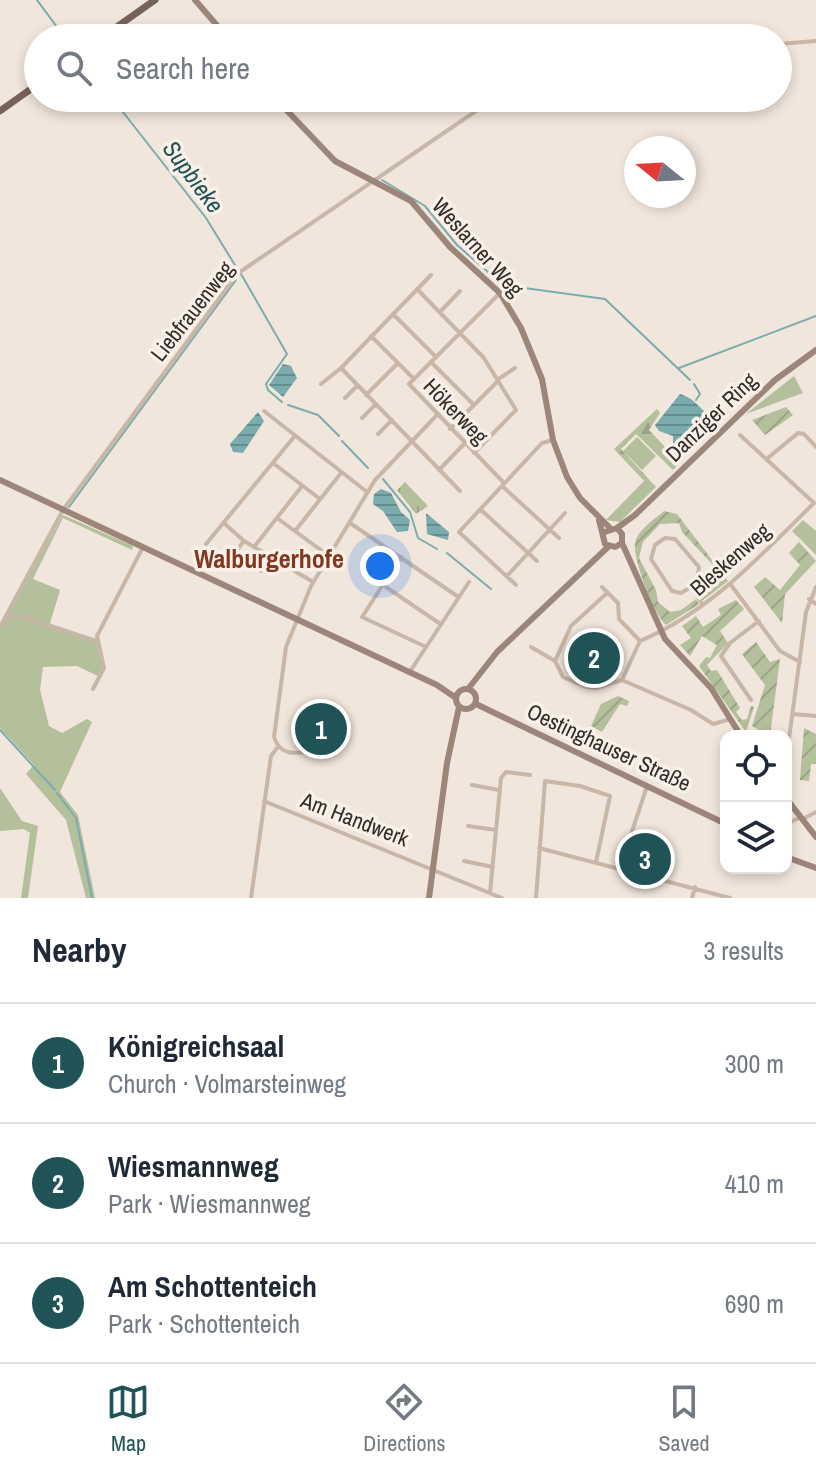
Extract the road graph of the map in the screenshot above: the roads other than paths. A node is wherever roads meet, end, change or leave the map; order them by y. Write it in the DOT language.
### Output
graph roads {
  1 [pos="155,0"];
  2 [pos="195,1"];
  3 [pos="121,24"];
  4 [pos="216,24"];
  5 [pos="816,41"];
  6 [pos="792,43"];
  7 [pos="24,94"];
  8 [pos="0,111"];
  9 [pos="288,112"];
  10 [pos="474,112"];
  11 [pos="372,180"];
  12 [pos="431,275"];
  13 [pos="418,290"];
  14 [pos="460,291"];
  15 [pos="500,293"];
  16 [pos="440,312"];
  17 [pos="393,314"];
  18 [pos="460,333"];
  19 [pos="371,336"];
  20 [pos="816,350"];
  21 [pos="436,357"];
  22 [pos="431,362"];
  23 [pos="398,363"];
  24 [pos="341,368"];
  25 [pos="515,368"];
  26 [pos="414,379"];
  27 [pos="497,381"];
  28 [pos="321,384"];
  29 [pos="357,386"];
  30 [pos="366,395"];
  31 [pos="345,398"];
  32 [pos="376,404"];
  33 [pos="474,405"];
  34 [pos="264,411"];
  35 [pos="436,416"];
  36 [pos="362,418"];
  37 [pos="392,420"];
  38 [pos="450,429"];
  39 [pos="378,434"];
  40 [pos="740,435"];
  41 [pos="294,437"];
  42 [pos="553,440"];
  43 [pos="413,441"];
  44 [pos="465,443"];
  45 [pos="815,443"];
  46 [pos="474,453"];
  47 [pos="768,458"];
  48 [pos="273,463"];
  49 [pos="439,470"];
  50 [pos="341,473"];
  51 [pos="0,480"];
  52 [pos="503,484"];
  53 [pos="302,486"];
  54 [pos="460,491"];
  55 [pos="367,492"];
  56 [pos="320,499"];
  57 [pos="815,504"];
  58 [pos="480,509"];
  59 [pos="63,510"];
  60 [pos="565,513"];
  61 [pos="277,518"];
  62 [pos="349,522"];
  63 [pos="225,524"];
  64 [pos="550,529"];
  65 [pos="614,530"];
  66 [pos="295,531"];
  67 [pos="559,538"];
  68 [pos="244,541"];
  69 [pos="206,544"];
  70 [pos="612,545"];
  71 [pos="143,547"];
  72 [pos="254,547"];
  73 [pos="528,553"];
  74 [pos="270,556"];
  75 [pos="329,556"];
  76 [pos="401,557"];
  77 [pos="537,561"];
  78 [pos="228,562"];
  79 [pos="261,571"];
  80 [pos="507,576"];
  81 [pos="313,582"];
  82 [pos="469,582"];
  83 [pos="383,585"];
  84 [pos="516,585"];
  85 [pos="731,585"];
  86 [pos="602,587"];
  87 [pos="691,587"];
  88 [pos="816,587"];
  89 [pos="607,593"];
  90 [pos="457,596"];
  91 [pos="809,599"];
  92 [pos="816,604"];
  93 [pos="703,605"];
  94 [pos="7,616"];
  95 [pos="297,621"];
  96 [pos="759,621"];
  97 [pos="439,623"];
  98 [pos="0,627"];
  99 [pos="661,630"];
  100 [pos="96,641"];
  101 [pos="640,641"];
  102 [pos="424,646"];
  103 [pos="531,647"];
  104 [pos="555,661"];
  105 [pos="800,662"];
  106 [pos="409,673"];
  107 [pos="622,680"];
  108 [pos="93,689"];
  109 [pos="471,690"];
  110 [pos="457,695"];
  111 [pos="751,700"];
  112 [pos="476,704"];
  113 [pos="463,708"];
  114 [pos="793,714"];
  115 [pos="816,716"];
  116 [pos="731,719"];
  117 [pos="737,730"];
  118 [pos="791,730"];
  119 [pos="277,747"];
  120 [pos="312,751"];
  121 [pos="530,775"];
  122 [pos="648,784"];
  123 [pos="472,785"];
  124 [pos="499,790"];
  125 [pos="264,801"];
  126 [pos="789,802"];
  127 [pos="816,812"];
  128 [pos="800,819"];
  129 [pos="720,821"];
  130 [pos="792,822"];
  131 [pos="468,826"];
  132 [pos="496,830"];
  133 [pos="816,837"];
  134 [pos="539,848"];
  135 [pos="792,859"];
  136 [pos="464,861"];
  137 [pos="596,862"];
  138 [pos="433,867"];
  139 [pos="493,867"];
  140 [pos="620,868"];
  141 [pos="816,868"];
  142 [pos="695,887"];
  143 [pos="490,893"];
  144 [pos="251,898"];
  145 [pos="429,898"];
  146 [pos="502,898"];
  147 [pos="536,898"];
  148 [pos="692,898"];
  149 [pos="730,898"];
  1 -- 3 [label="main road"];
  2 -- 4 [label="main road"];
  5 -- 6 [label="street"];
  7 -- 8 [label="main road"];
  9 -- 11 [label="main road, Weslarner Weg"];
  10 -- 11 [label="street, Liebfrauenweg"];
  11 -- 15 [label="main road, Weslarner Weg"];
  11 -- 59 [label="street, Liebfrauenweg"];
  12 -- 13 [label="street"];
  13 -- 16 [label="street"];
  13 -- 17 [label="street"];
  14 -- 16 [label="street"];
  15 -- 18 [label="street, Hökerweg"];
  15 -- 42 [label="main road, Weslarner Weg"];
  16 -- 18 [label="street"];
  17 -- 19 [label="street"];
  17 -- 21 [label="street"];
  18 -- 21 [label="street, Hökerweg"];
  18 -- 27 [label="street"];
  19 -- 23 [label="street"];
  19 -- 24 [label="street"];
  20 -- 65 [label="main road, Danziger Ring"];
  21 -- 22 [label="street, Hökerweg"];
  22 -- 26 [label="street, Hökerweg"];
  22 -- 33 [label="street"];
  23 -- 26 [label="street"];
  23 -- 30 [label="street"];
  24 -- 28 [label="street"];
  24 -- 29 [label="street"];
  25 -- 27 [label="street"];
  26 -- 35 [label="street, Hökerweg"];
  27 -- 33 [label="street"];
  27 -- 46 [label="street"];
  29 -- 30 [label="street"];
  29 -- 31 [label="street"];
  30 -- 32 [label="street"];
  32 -- 36 [label="street"];
  32 -- 37 [label="street"];
  33 -- 38 [label="street"];
  34 -- 41 [label="street"];
  35 -- 38 [label="street, Hökerweg"];
  35 -- 43 [label="street"];
  37 -- 39 [label="street"];
  37 -- 43 [label="street"];
  38 -- 44 [label="street, Hökerweg"];
  40 -- 47 [label="street"];
  41 -- 48 [label="street"];
  41 -- 50 [label="street"];
  42 -- 52 [label="street"];
  42 -- 65 [label="main road, Weslarner Weg"];
  43 -- 49 [label="street"];
  43 -- 55 [label="street"];
  44 -- 46 [label="street, Hökerweg"];
  44 -- 49 [label="street"];
  45 -- 47 [label="street"];
  46 -- 52 [label="street, Hökerweg"];
  47 -- 57 [label="street"];
  48 -- 53 [label="street"];
  48 -- 63 [label="street"];
  49 -- 54 [label="street"];
  50 -- 55 [label="street"];
  50 -- 56 [label="street"];
  51 -- 59 [label="main road"];
  52 -- 58 [label="street"];
  52 -- 64 [label="street, Hökerweg"];
  53 -- 56 [label="street"];
  53 -- 61 [label="street"];
  55 -- 62 [label="street"];
  56 -- 66 [label="street"];
  57 -- 85 [label="street, Bleskenweg"];
  58 -- 73 [label="street"];
  58 -- 80 [label="street"];
  59 -- 71 [label="main road"];
  59 -- 94 [label="street, Liebfrauenweg"];
  60 -- 64 [label="street"];
  61 -- 66 [label="street"];
  61 -- 72 [label="street"];
  62 -- 75 [label="street"];
  62 -- 76 [label="street"];
  63 -- 68 [label="street"];
  63 -- 69 [label="street"];
  64 -- 67 [label="street, Hökerweg"];
  64 -- 73 [label="street"];
  65 -- 70 [label="main road"];
  65 -- 70 [label="main road"];
  66 -- 75 [label="street"];
  68 -- 72 [label="street"];
  68 -- 78 [label="street"];
  70 -- 99 [label="main road"];
  70 -- 109 [label="main road"];
  71 -- 95 [label="main road"];
  71 -- 100 [label="street"];
  72 -- 74 [label="street"];
  73 -- 77 [label="street"];
  73 -- 80 [label="street"];
  74 -- 79 [label="street"];
  74 -- 81 [label="street"];
  75 -- 81 [label="street"];
  76 -- 83 [label="street"];
  76 -- 90 [label="street"];
  80 -- 84 [label="street"];
  81 -- 95 [label="street"];
  82 -- 90 [label="street"];
  83 -- 97 [label="street"];
  83 -- 102 [label="street"];
  85 -- 93 [label="street, Bleskenweg"];
  85 -- 96 [label="street"];
  86 -- 89 [label="street"];
  87 -- 87 [label="street"];
  87 -- 93 [label="street"];
  88 -- 91 [label="street"];
  89 -- 101 [label="street"];
  89 -- 104 [label="street"];
  90 -- 97 [label="street"];
  91 -- 92 [label="street"];
  91 -- 105 [label="street"];
  93 -- 99 [label="street, Bleskenweg"];
  94 -- 98 [label="street, Liebfrauenweg"];
  94 -- 100 [label="street"];
  95 -- 106 [label="main road"];
  95 -- 119 [label="street"];
  96 -- 105 [label="street"];
  96 -- 111 [label="street"];
  97 -- 102 [label="street"];
  99 -- 101 [label="street, Bleskenweg"];
  99 -- 116 [label="main road"];
  100 -- 108 [label="street"];
  101 -- 107 [label="street"];
  102 -- 106 [label="street"];
  103 -- 104 [label="street"];
  104 -- 107 [label="street"];
  105 -- 114 [label="street"];
  106 -- 110 [label="main road"];
  107 -- 116 [label="street"];
  109 -- 110 [label="main road"];
  109 -- 112 [label="main road"];
  110 -- 113 [label="main road"];
  112 -- 113 [label="main road"];
  112 -- 122 [label="main road, Oestinghauser Straße"];
  113 -- 138 [label="main road"];
  114 -- 115 [label="street"];
  114 -- 118 [label="street"];
  116 -- 117 [label="main road"];
  119 -- 120 [label="street"];
  119 -- 125 [label="street"];
  121 -- 124 [label="street"];
  122 -- 129 [label="main road, Oestinghauser Straße"];
  122 -- 140 [label="street"];
  123 -- 124 [label="street"];
  124 -- 132 [label="street"];
  125 -- 138 [label="street, Am Handwerk"];
  125 -- 144 [label="street"];
  126 -- 128 [label="main road"];
  127 -- 128 [label="street"];
  128 -- 130 [label="street"];
  128 -- 133 [label="main road"];
  131 -- 132 [label="street"];
  132 -- 139 [label="street"];
  134 -- 137 [label="street"];
  134 -- 137 [label="street"];
  134 -- 147 [label="street"];
  135 -- 141 [label="main road"];
  136 -- 139 [label="street"];
  137 -- 140 [label="street"];
  138 -- 143 [label="street, Am Handwerk"];
  138 -- 145 [label="main road"];
  139 -- 143 [label="street"];
  140 -- 142 [label="street"];
  142 -- 148 [label="street"];
  142 -- 149 [label="street"];
  143 -- 146 [label="street, Am Handwerk"];
}
